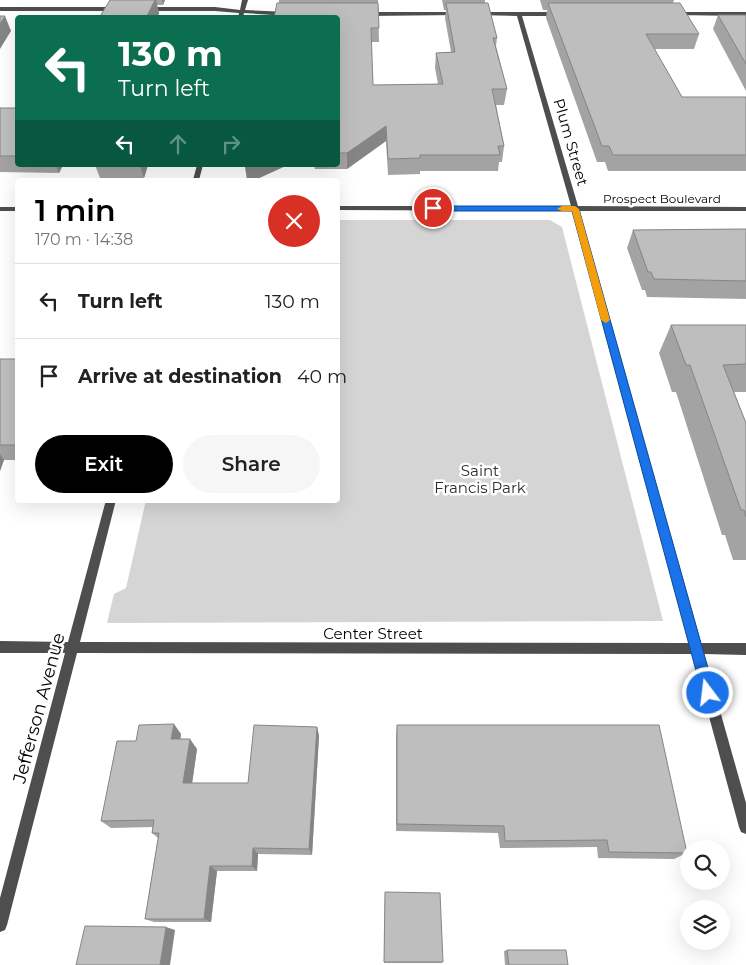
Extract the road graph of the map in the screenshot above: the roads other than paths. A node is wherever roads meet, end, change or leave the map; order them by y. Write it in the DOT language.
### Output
graph roads {
  1 [pos="245,0"];
  2 [pos="0,9"];
  3 [pos="127,9"];
  4 [pos="137,9"];
  5 [pos="295,14"];
  6 [pos="363,14"];
  7 [pos="519,14"];
  8 [pos="568,14"];
  9 [pos="667,14"];
  10 [pos="746,14"];
  11 [pos="241,15"];
  12 [pos="340,208"];
  13 [pos="0,209"];
  14 [pos="15,209"];
  15 [pos="575,209"];
  16 [pos="746,209"];
  17 [pos="111,503"];
  18 [pos="0,647"];
  19 [pos="72,647"];
  20 [pos="697,650"];
  21 [pos="746,650"];
  22 [pos="746,827"];
  23 [pos="0,925"];
  1 -- 11 [label="street"];
  2 -- 3 [label="street"];
  4 -- 11 [label="street"];
  5 -- 11 [label="street"];
  6 -- 7 [label="street"];
  7 -- 8 [label="street"];
  7 -- 15 [label="street, Plum Street"];
  9 -- 10 [label="street"];
  12 -- 15 [label="street, Prospect Boulevard"];
  13 -- 14 [label="street"];
  15 -- 16 [label="street, Prospect Boulevard"];
  15 -- 20 [label="street, Plum Street"];
  17 -- 19 [label="street, Jefferson Avenue"];
  18 -- 19 [label="street, Center Street"];
  19 -- 20 [label="street, Center Street"];
  19 -- 23 [label="street, Jefferson Avenue"];
  20 -- 21 [label="street, Center Street"];
  20 -- 22 [label="street, Plum Street"];
}
